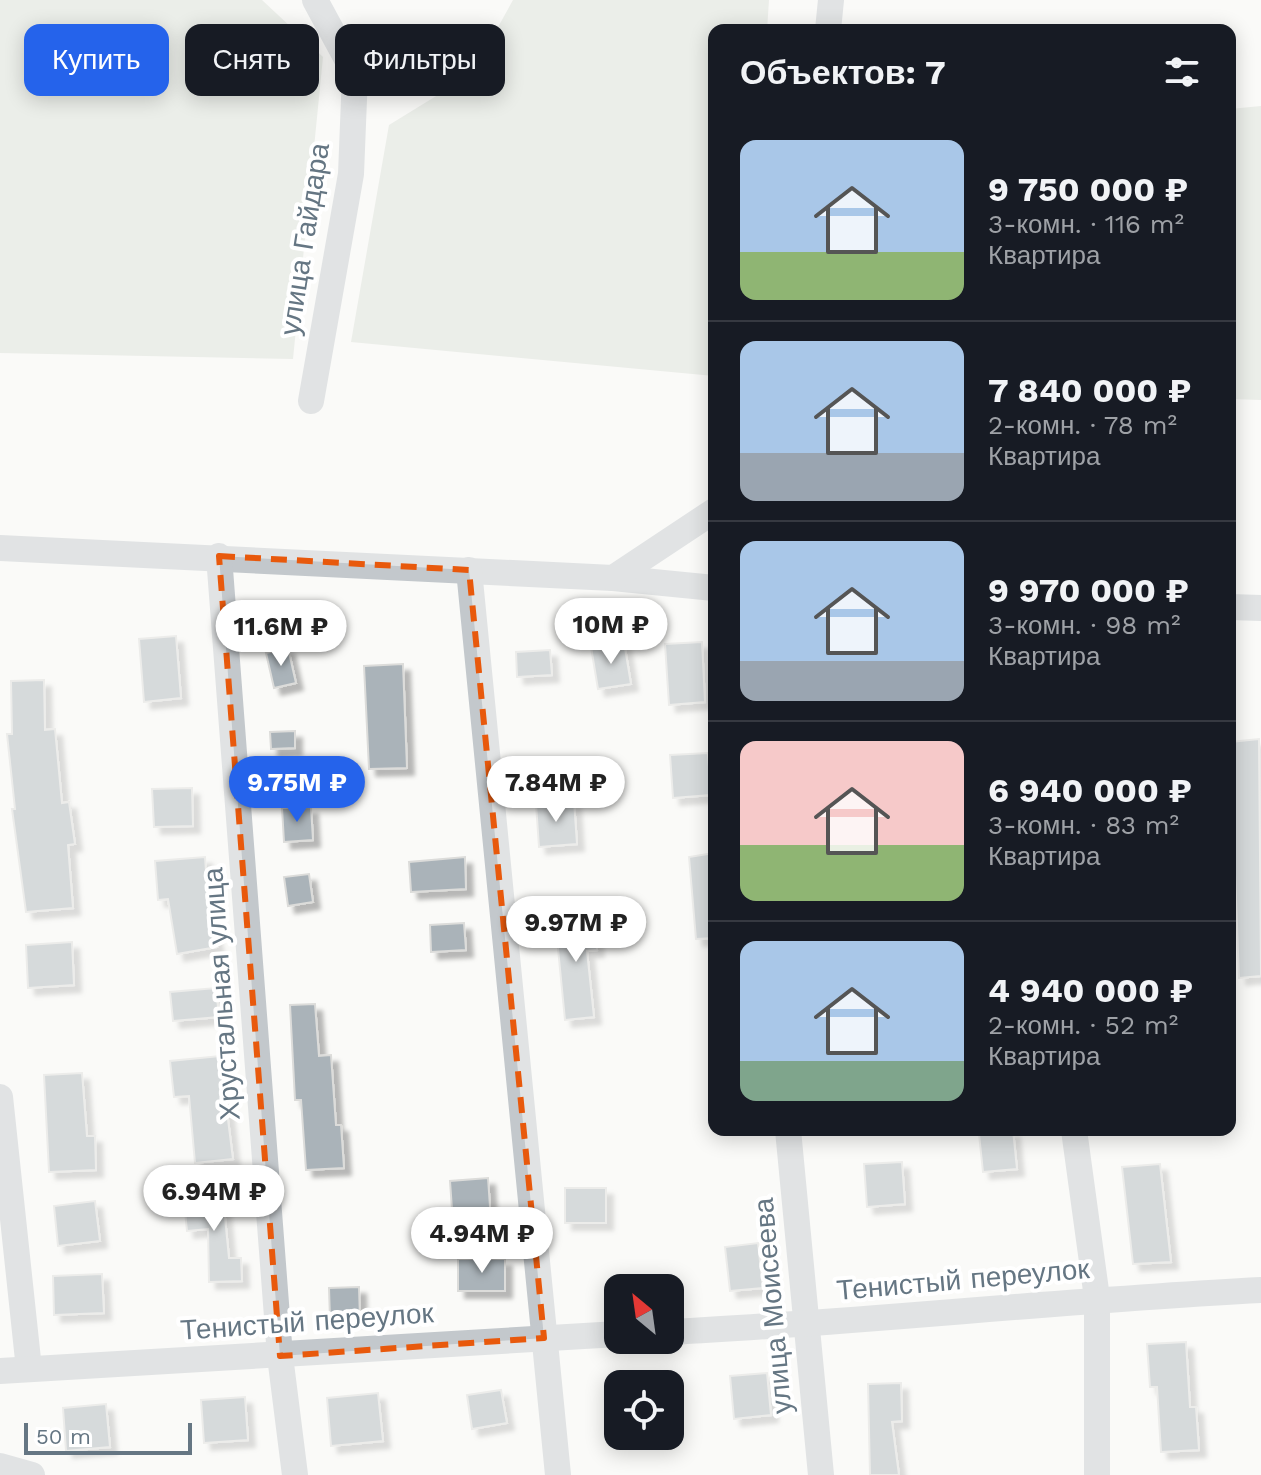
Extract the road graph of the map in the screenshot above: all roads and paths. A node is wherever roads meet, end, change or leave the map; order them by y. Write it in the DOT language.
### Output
graph roads {
  1 [pos="315,0"];
  2 [pos="831,0"];
  3 [pos="829,24"];
  4 [pos="311,401"];
  5 [pos="708,515"];
  6 [pos="0,548"];
  7 [pos="219,556"];
  8 [pos="469,570"];
  9 [pos="613,578"];
  10 [pos="708,587"];
  11 [pos="1236,607"];
  12 [pos="1261,608"];
  13 [pos="0,1097"];
  14 [pos="789,1136"];
  15 [pos="1075,1136"];
  16 [pos="1261,1290"];
  17 [pos="1097,1298"];
  18 [pos="805,1325"];
  19 [pos="684,1331"];
  20 [pos="604,1335"];
  21 [pos="544,1338"];
  22 [pos="280,1356"];
  23 [pos="29,1369"];
  24 [pos="0,1371"];
  25 [pos="0,1466"];
  26 [pos="32,1475"];
  27 [pos="295,1475"];
  28 [pos="558,1475"];
  29 [pos="821,1475"];
  30 [pos="1097,1475"];
  1 -- 4 [label="street, улица Гайдара"];
  2 -- 3 [label="street"];
  5 -- 9 [label="street"];
  6 -- 7 [label="street"];
  7 -- 8 [label="street"];
  7 -- 22 [label="street, Хрустальная улица"];
  8 -- 9 [label="street"];
  8 -- 21 [label="street"];
  9 -- 10 [label="street"];
  11 -- 12 [label="street"];
  13 -- 23 [label="street"];
  14 -- 18 [label="street, улица Моисеева"];
  15 -- 17 [label="street"];
  16 -- 17 [label="street, Тенистый переулок"];
  17 -- 18 [label="street, Тенистый переулок"];
  17 -- 30 [label="street"];
  18 -- 19 [label="street, Тенистый переулок"];
  18 -- 29 [label="street, улица Моисеева"];
  20 -- 21 [label="street, Тенистый переулок"];
  21 -- 22 [label="street, Тенистый переулок"];
  21 -- 28 [label="street"];
  22 -- 23 [label="street, Тенистый переулок"];
  22 -- 27 [label="street, Хрустальная улица"];
  23 -- 24 [label="street, Тенистый переулок"];
  25 -- 26 [label="street"];
}
